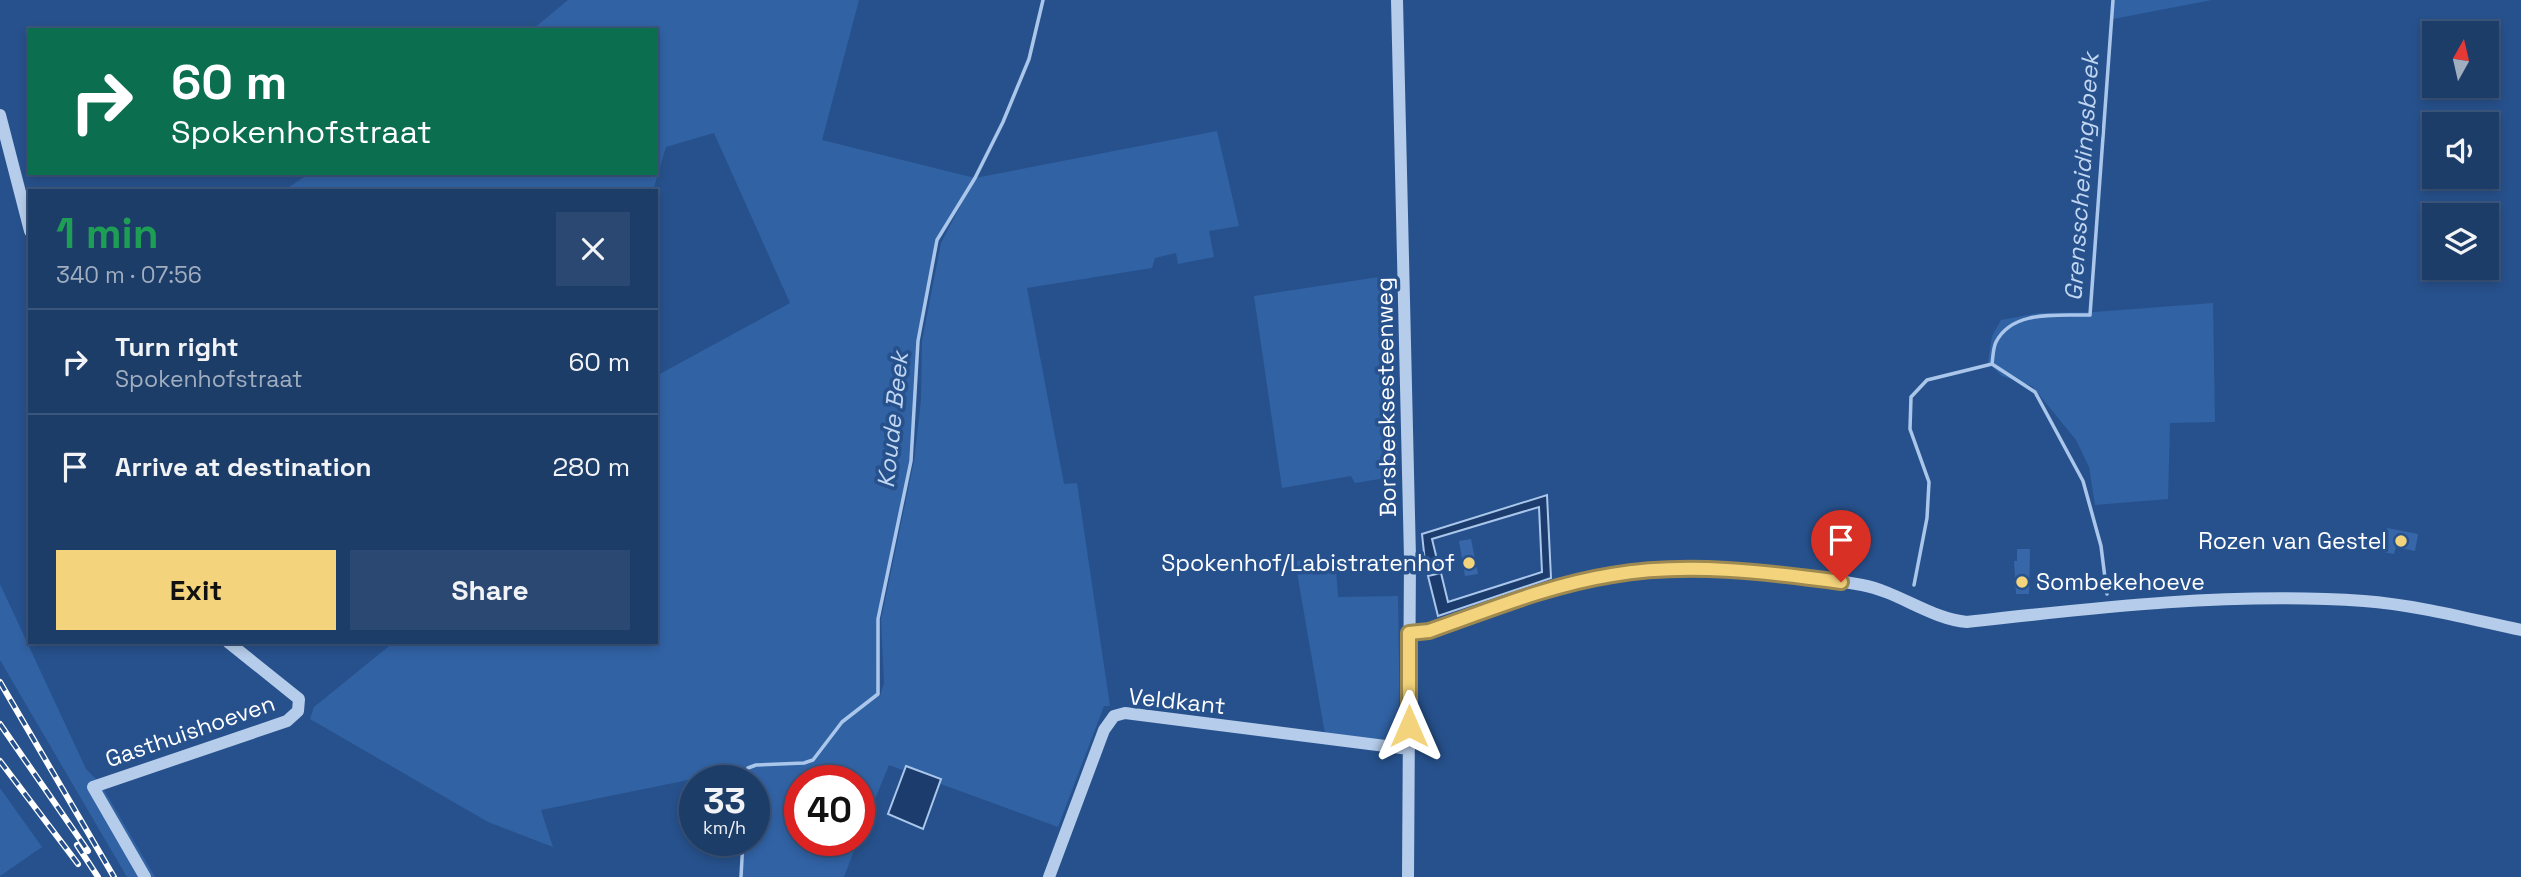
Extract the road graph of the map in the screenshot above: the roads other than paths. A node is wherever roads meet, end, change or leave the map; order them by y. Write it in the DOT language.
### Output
graph roads {
  1 [pos="1396,0"];
  2 [pos="0,115"];
  3 [pos="28,223"];
  4 [pos="2521,630"];
  5 [pos="1409,633"];
  6 [pos="230,644"];
  7 [pos="1409,749"];
  8 [pos="145,877"];
  9 [pos="1049,877"];
  10 [pos="1408,877"];
  1 -- 5 [label="street, Borsbeeksesteenweg"];
  2 -- 3 [label="street"];
  4 -- 5 [label="street"];
  5 -- 7 [label="street, Borsbeeksesteenweg"];
  6 -- 8 [label="street, Gasthuishoeven"];
  7 -- 9 [label="street, Veldkant"];
  7 -- 10 [label="street, Borsbeeksesteenweg"];
}
